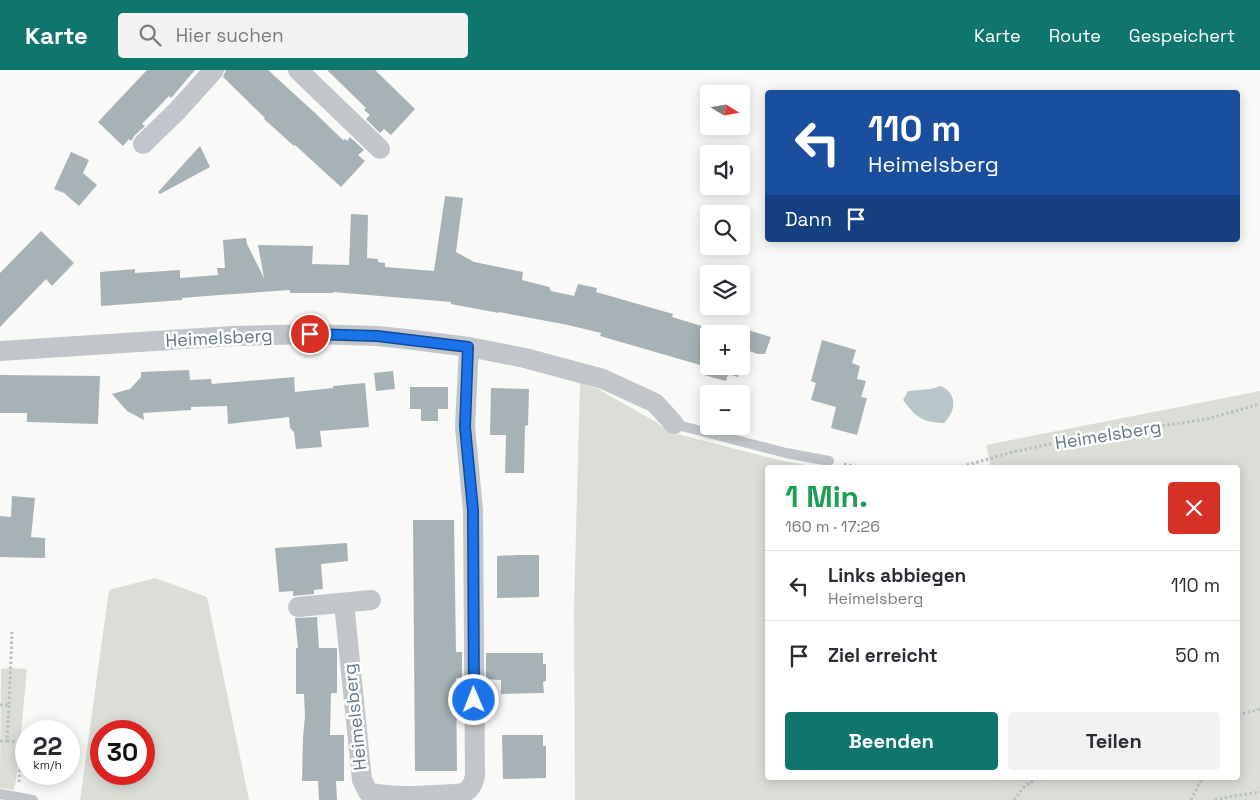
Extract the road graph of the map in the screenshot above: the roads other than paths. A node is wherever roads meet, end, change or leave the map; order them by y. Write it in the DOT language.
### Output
graph roads {
  1 [pos="214,70"];
  2 [pos="298,70"];
  3 [pos="143,144"];
  4 [pos="380,150"];
  5 [pos="468,347"];
  6 [pos="0,351"];
  7 [pos="674,424"];
  8 [pos="829,461"];
  9 [pos="372,600"];
  10 [pos="344,603"];
  11 [pos="298,607"];
  12 [pos="0,794"];
  13 [pos="33,800"];
  1 -- 3 [label="street"];
  2 -- 4 [label="street"];
  5 -- 6 [label="street, Heimelsberg"];
  5 -- 7 [label="street, Heimelsberg"];
  5 -- 10 [label="street, Heimelsberg"];
  7 -- 8 [label="lane, Heimelsberg"];
  9 -- 10 [label="street"];
  10 -- 11 [label="street"];
  12 -- 13 [label="lane"];
}
